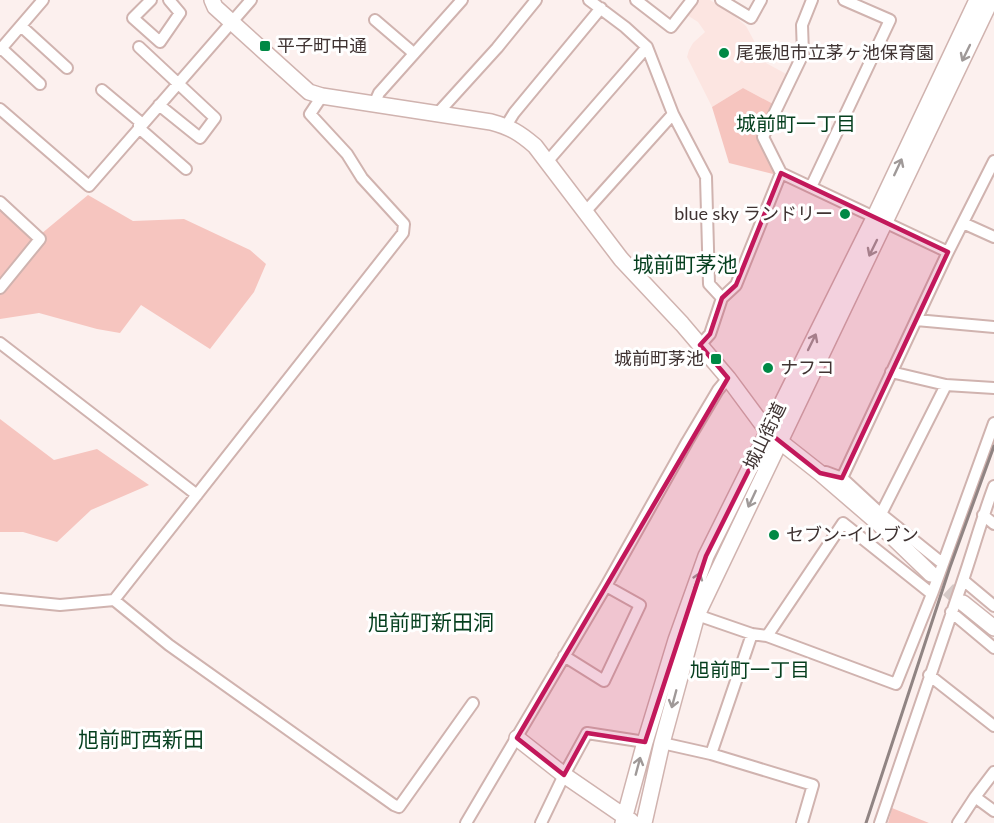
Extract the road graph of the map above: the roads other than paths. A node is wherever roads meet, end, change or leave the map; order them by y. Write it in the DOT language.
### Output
graph roads {
  1 [pos="151,0"];
  2 [pos="169,0"];
  3 [pos="212,0"];
  4 [pos="251,0"];
  5 [pos="462,0"];
  6 [pos="536,0"];
  7 [pos="589,0"];
  8 [pos="636,0"];
  9 [pos="692,0"];
  10 [pos="721,0"];
  11 [pos="761,0"];
  12 [pos="812,0"];
  13 [pos="844,0"];
  14 [pos="977,0"];
  15 [pos="991,0"];
  16 [pos="37,2"];
  17 [pos="601,8"];
  18 [pos="375,20"];
  19 [pos="231,22"];
  20 [pos="21,26"];
  21 [pos="139,47"];
  22 [pos="647,47"];
  23 [pos="1,49"];
  24 [pos="413,54"];
  25 [pos="67,68"];
  26 [pos="178,83"];
  27 [pos="40,84"];
  28 [pos="102,90"];
  29 [pos="322,96"];
  30 [pos="374,104"];
  31 [pos="159,105"];
  32 [pos="0,109"];
  33 [pos="437,114"];
  34 [pos="673,114"];
  35 [pos="506,126"];
  36 [pos="139,128"];
  37 [pos="994,161"];
  38 [pos="547,162"];
  39 [pos="186,169"];
  40 [pos="781,173"];
  41 [pos="811,187"];
  42 [pos="0,202"];
  43 [pos="585,212"];
  44 [pos="879,220"];
  45 [pos="963,223"];
  46 [pos="994,237"];
  47 [pos="948,252"];
  48 [pos="0,288"];
  49 [pos="722,298"];
  50 [pos="916,320"];
  51 [pos="994,327"];
  52 [pos="0,343"];
  53 [pos="699,345"];
  54 [pos="891,372"];
  55 [pos="728,378"];
  56 [pos="946,385"];
  57 [pos="994,388"];
  58 [pos="994,423"];
  59 [pos="773,437"];
  60 [pos="820,473"];
  61 [pos="842,478"];
  62 [pos="994,486"];
  63 [pos="197,495"];
  64 [pos="881,514"];
  65 [pos="983,515"];
  66 [pos="994,524"];
  67 [pos="937,569"];
  68 [pos="963,580"];
  69 [pos="606,586"];
  70 [pos="932,594"];
  71 [pos="0,599"];
  72 [pos="114,600"];
  73 [pos="994,606"];
  74 [pos="957,607"];
  75 [pos="697,615"];
  76 [pos="994,628"];
  77 [pos="752,634"];
  78 [pos="767,636"];
  79 [pos="994,648"];
  80 [pos="564,656"];
  81 [pos="929,675"];
  82 [pos="472,703"];
  83 [pos="994,726"];
  84 [pos="517,738"];
  85 [pos="645,742"];
  86 [pos="662,743"];
  87 [pos="711,754"];
  88 [pos="994,772"];
  89 [pos="564,775"];
  90 [pos="975,797"];
  91 [pos="994,811"];
  92 [pos="627,821"];
  93 [pos="466,823"];
  94 [pos="541,823"];
  95 [pos="644,823"];
  96 [pos="802,823"];
  97 [pos="880,823"];
  98 [pos="958,823"];
  1 -- 2 [label="street"];
  3 -- 19 [label="street"];
  4 -- 19 [label="street"];
  5 -- 24 [label="street"];
  6 -- 33 [label="street"];
  7 -- 17 [label="street"];
  8 -- 9 [label="street"];
  10 -- 11 [label="street"];
  12 -- 40 [label="street"];
  13 -- 41 [label="street"];
  44 -- 14 [label="street, 城山街道, one-way"];
  15 -- 44 [label="street, 城山街道, one-way"];
  16 -- 20 [label="street"];
  17 -- 22 [label="street"];
  17 -- 35 [label="street"];
  18 -- 24 [label="street"];
  19 -- 26 [label="street"];
  19 -- 29 [label="street"];
  20 -- 23 [label="street"];
  20 -- 25 [label="street"];
  21 -- 26 [label="street"];
  22 -- 34 [label="street"];
  22 -- 38 [label="street"];
  23 -- 27 [label="street"];
  24 -- 30 [label="street"];
  26 -- 31 [label="street"];
  26 -- 31 [label="street"];
  28 -- 36 [label="street"];
  29 -- 30 [label="street"];
  29 -- 63 [label="street"];
  30 -- 33 [label="street"];
  31 -- 36 [label="street"];
  32 -- 36 [label="street"];
  33 -- 35 [label="street"];
  34 -- 43 [label="street"];
  34 -- 49 [label="street"];
  35 -- 38 [label="street"];
  36 -- 39 [label="street"];
  37 -- 45 [label="street"];
  38 -- 43 [label="street"];
  40 -- 41 [label="street"];
  40 -- 49 [label="street"];
  41 -- 44 [label="street"];
  42 -- 48 [label="street"];
  43 -- 53 [label="street"];
  44 -- 47 [label="street"];
  44 -- 59 [label="street, 城山街道"];
  45 -- 46 [label="street"];
  45 -- 47 [label="street"];
  47 -- 50 [label="street"];
  49 -- 53 [label="street"];
  50 -- 51 [label="street"];
  50 -- 54 [label="street"];
  52 -- 63 [label="street"];
  53 -- 55 [label="street"];
  54 -- 56 [label="street"];
  54 -- 61 [label="street"];
  55 -- 59 [label="street"];
  55 -- 69 [label="street"];
  56 -- 57 [label="street"];
  56 -- 64 [label="street"];
  58 -- 67 [label="street"];
  59 -- 60 [label="street"];
  59 -- 75 [label="street, 城山街道, one-way"];
  85 -- 59 [label="street, 城山街道, one-way"];
  60 -- 61 [label="street"];
  60 -- 67 [label="street"];
  61 -- 64 [label="street"];
  62 -- 65 [label="street"];
  63 -- 72 [label="street"];
  64 -- 67 [label="street"];
  65 -- 66 [label="street"];
  65 -- 68 [label="street"];
  67 -- 70 [label="street"];
  68 -- 73 [label="street"];
  68 -- 74 [label="street"];
  69 -- 80 [label="street"];
  69 -- 80 [label="street"];
  70 -- 78 [label="street"];
  70 -- 78 [label="street"];
  71 -- 72 [label="street"];
  72 -- 82 [label="street"];
  74 -- 76 [label="street"];
  74 -- 79 [label="street"];
  74 -- 81 [label="street"];
  75 -- 77 [label="street"];
  75 -- 86 [label="street, 城山街道, one-way"];
  77 -- 78 [label="street"];
  77 -- 87 [label="street"];
  80 -- 84 [label="street"];
  81 -- 83 [label="street"];
  81 -- 97 [label="street"];
  84 -- 89 [label="street"];
  84 -- 93 [label="street"];
  85 -- 89 [label="street"];
  92 -- 85 [label="street, 城山街道, one-way"];
  86 -- 87 [label="street"];
  86 -- 95 [label="street, 城山街道"];
  87 -- 96 [label="street"];
  88 -- 90 [label="street"];
  89 -- 92 [label="street"];
  89 -- 94 [label="street"];
  90 -- 91 [label="street"];
  90 -- 98 [label="street"];
}
